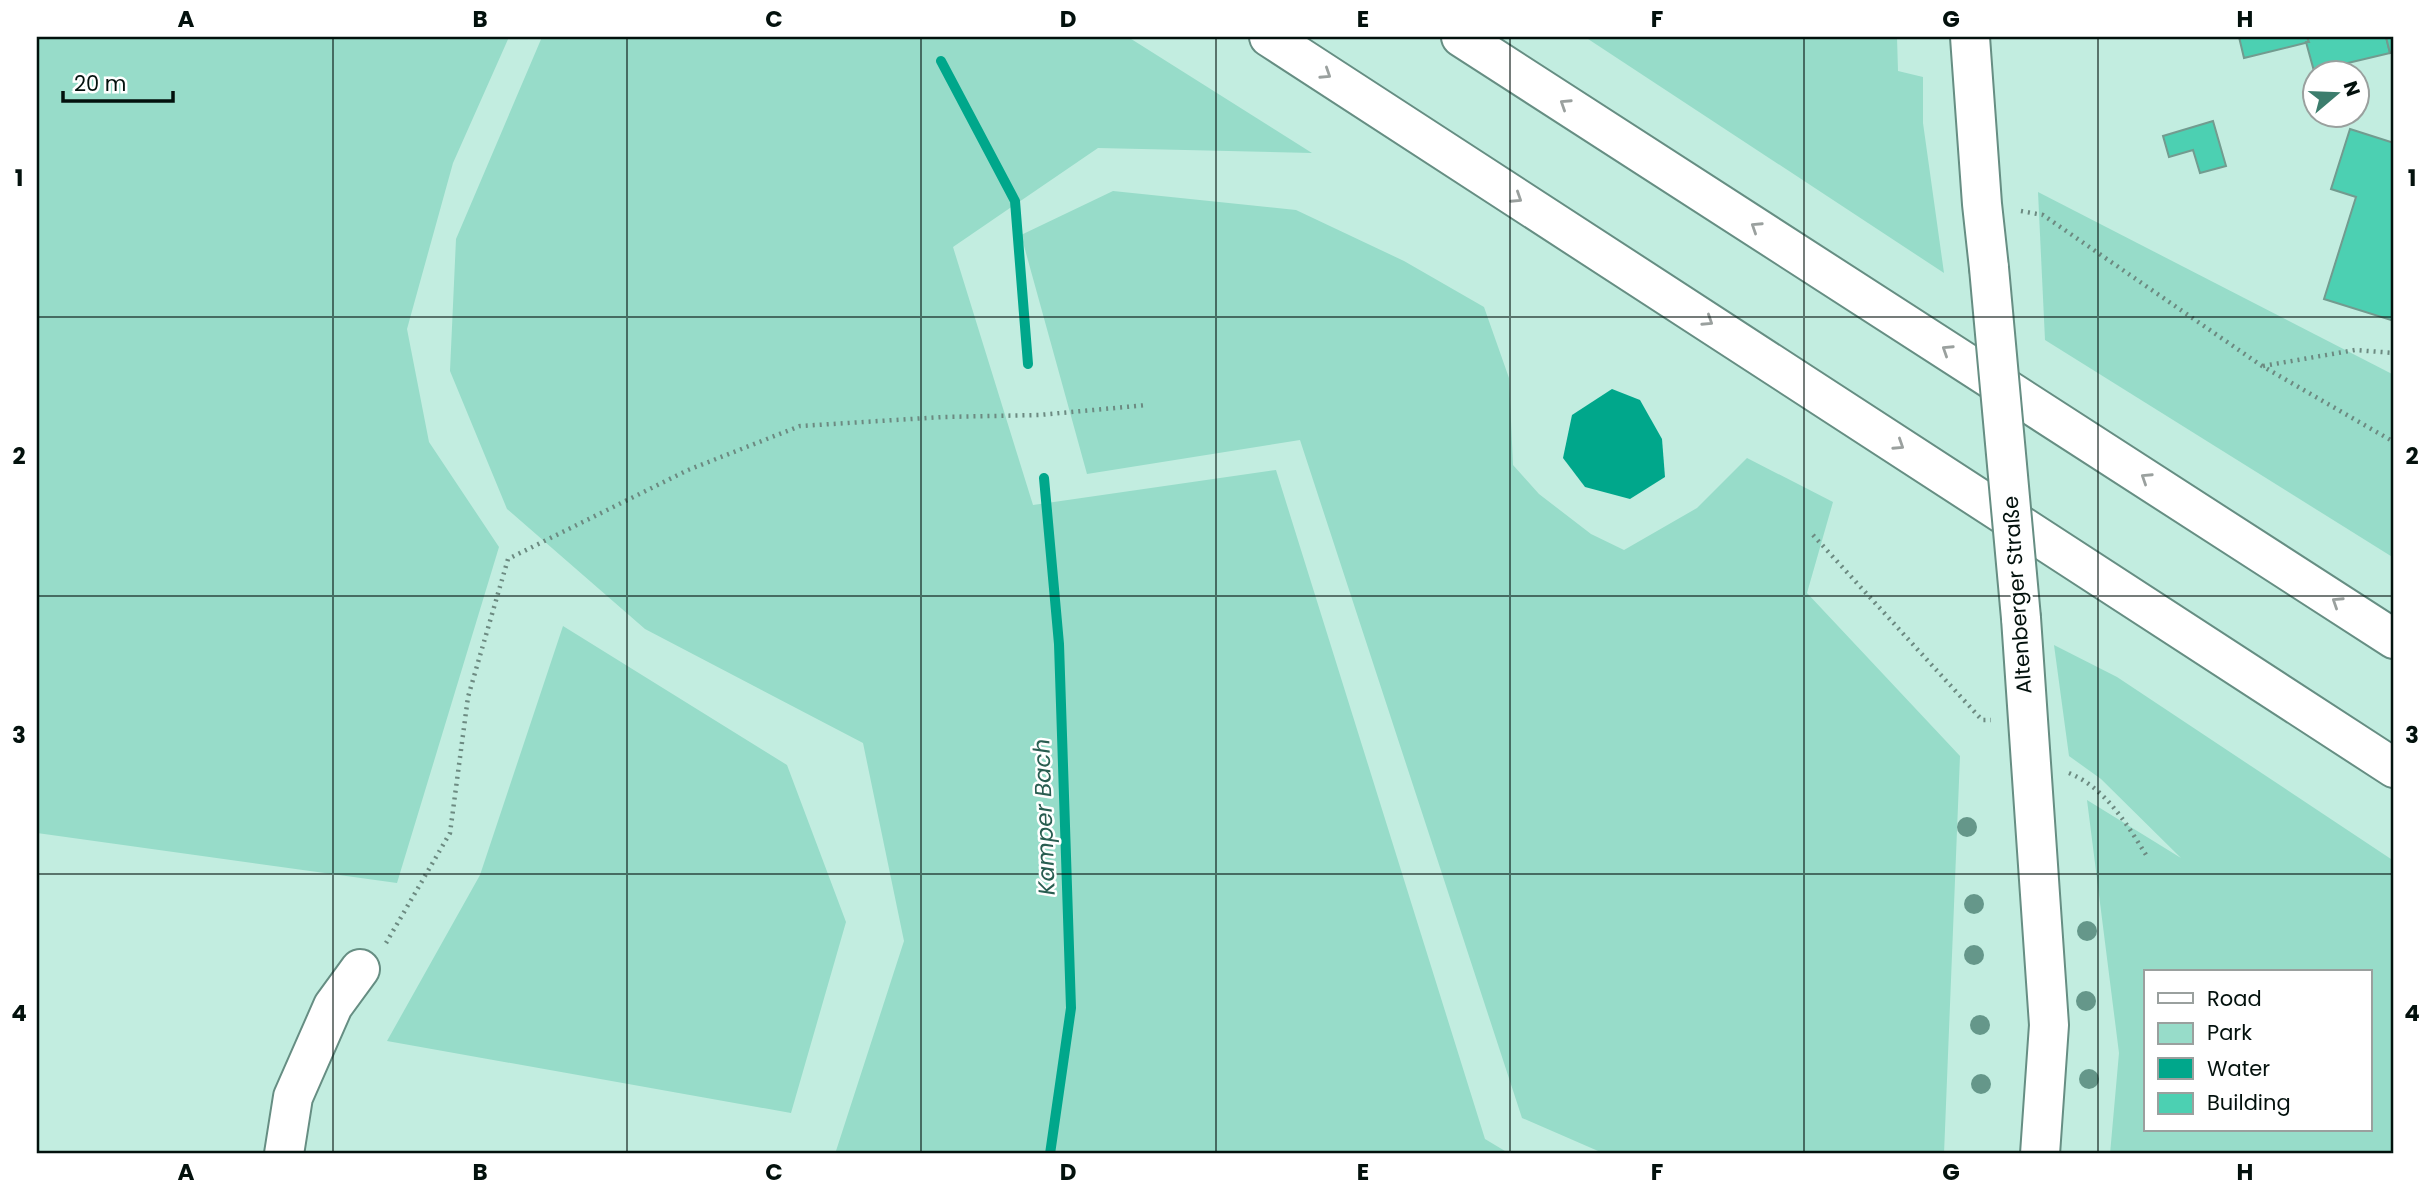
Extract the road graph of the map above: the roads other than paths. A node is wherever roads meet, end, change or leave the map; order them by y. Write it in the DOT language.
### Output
graph roads {
  1 [pos="1269,37"];
  2 [pos="1461,37"];
  3 [pos="1970,37"];
  4 [pos="2394,639"];
  5 [pos="2394,768"];
  6 [pos="360,969"];
  7 [pos="284,1154"];
  8 [pos="2040,1154"];
  1 -- 5 [label="main road, one-way"];
  4 -- 2 [label="main road, one-way"];
  3 -- 8 [label="main road, Altenberger Straße, bridge"];
  6 -- 7 [label="main road"];
}
